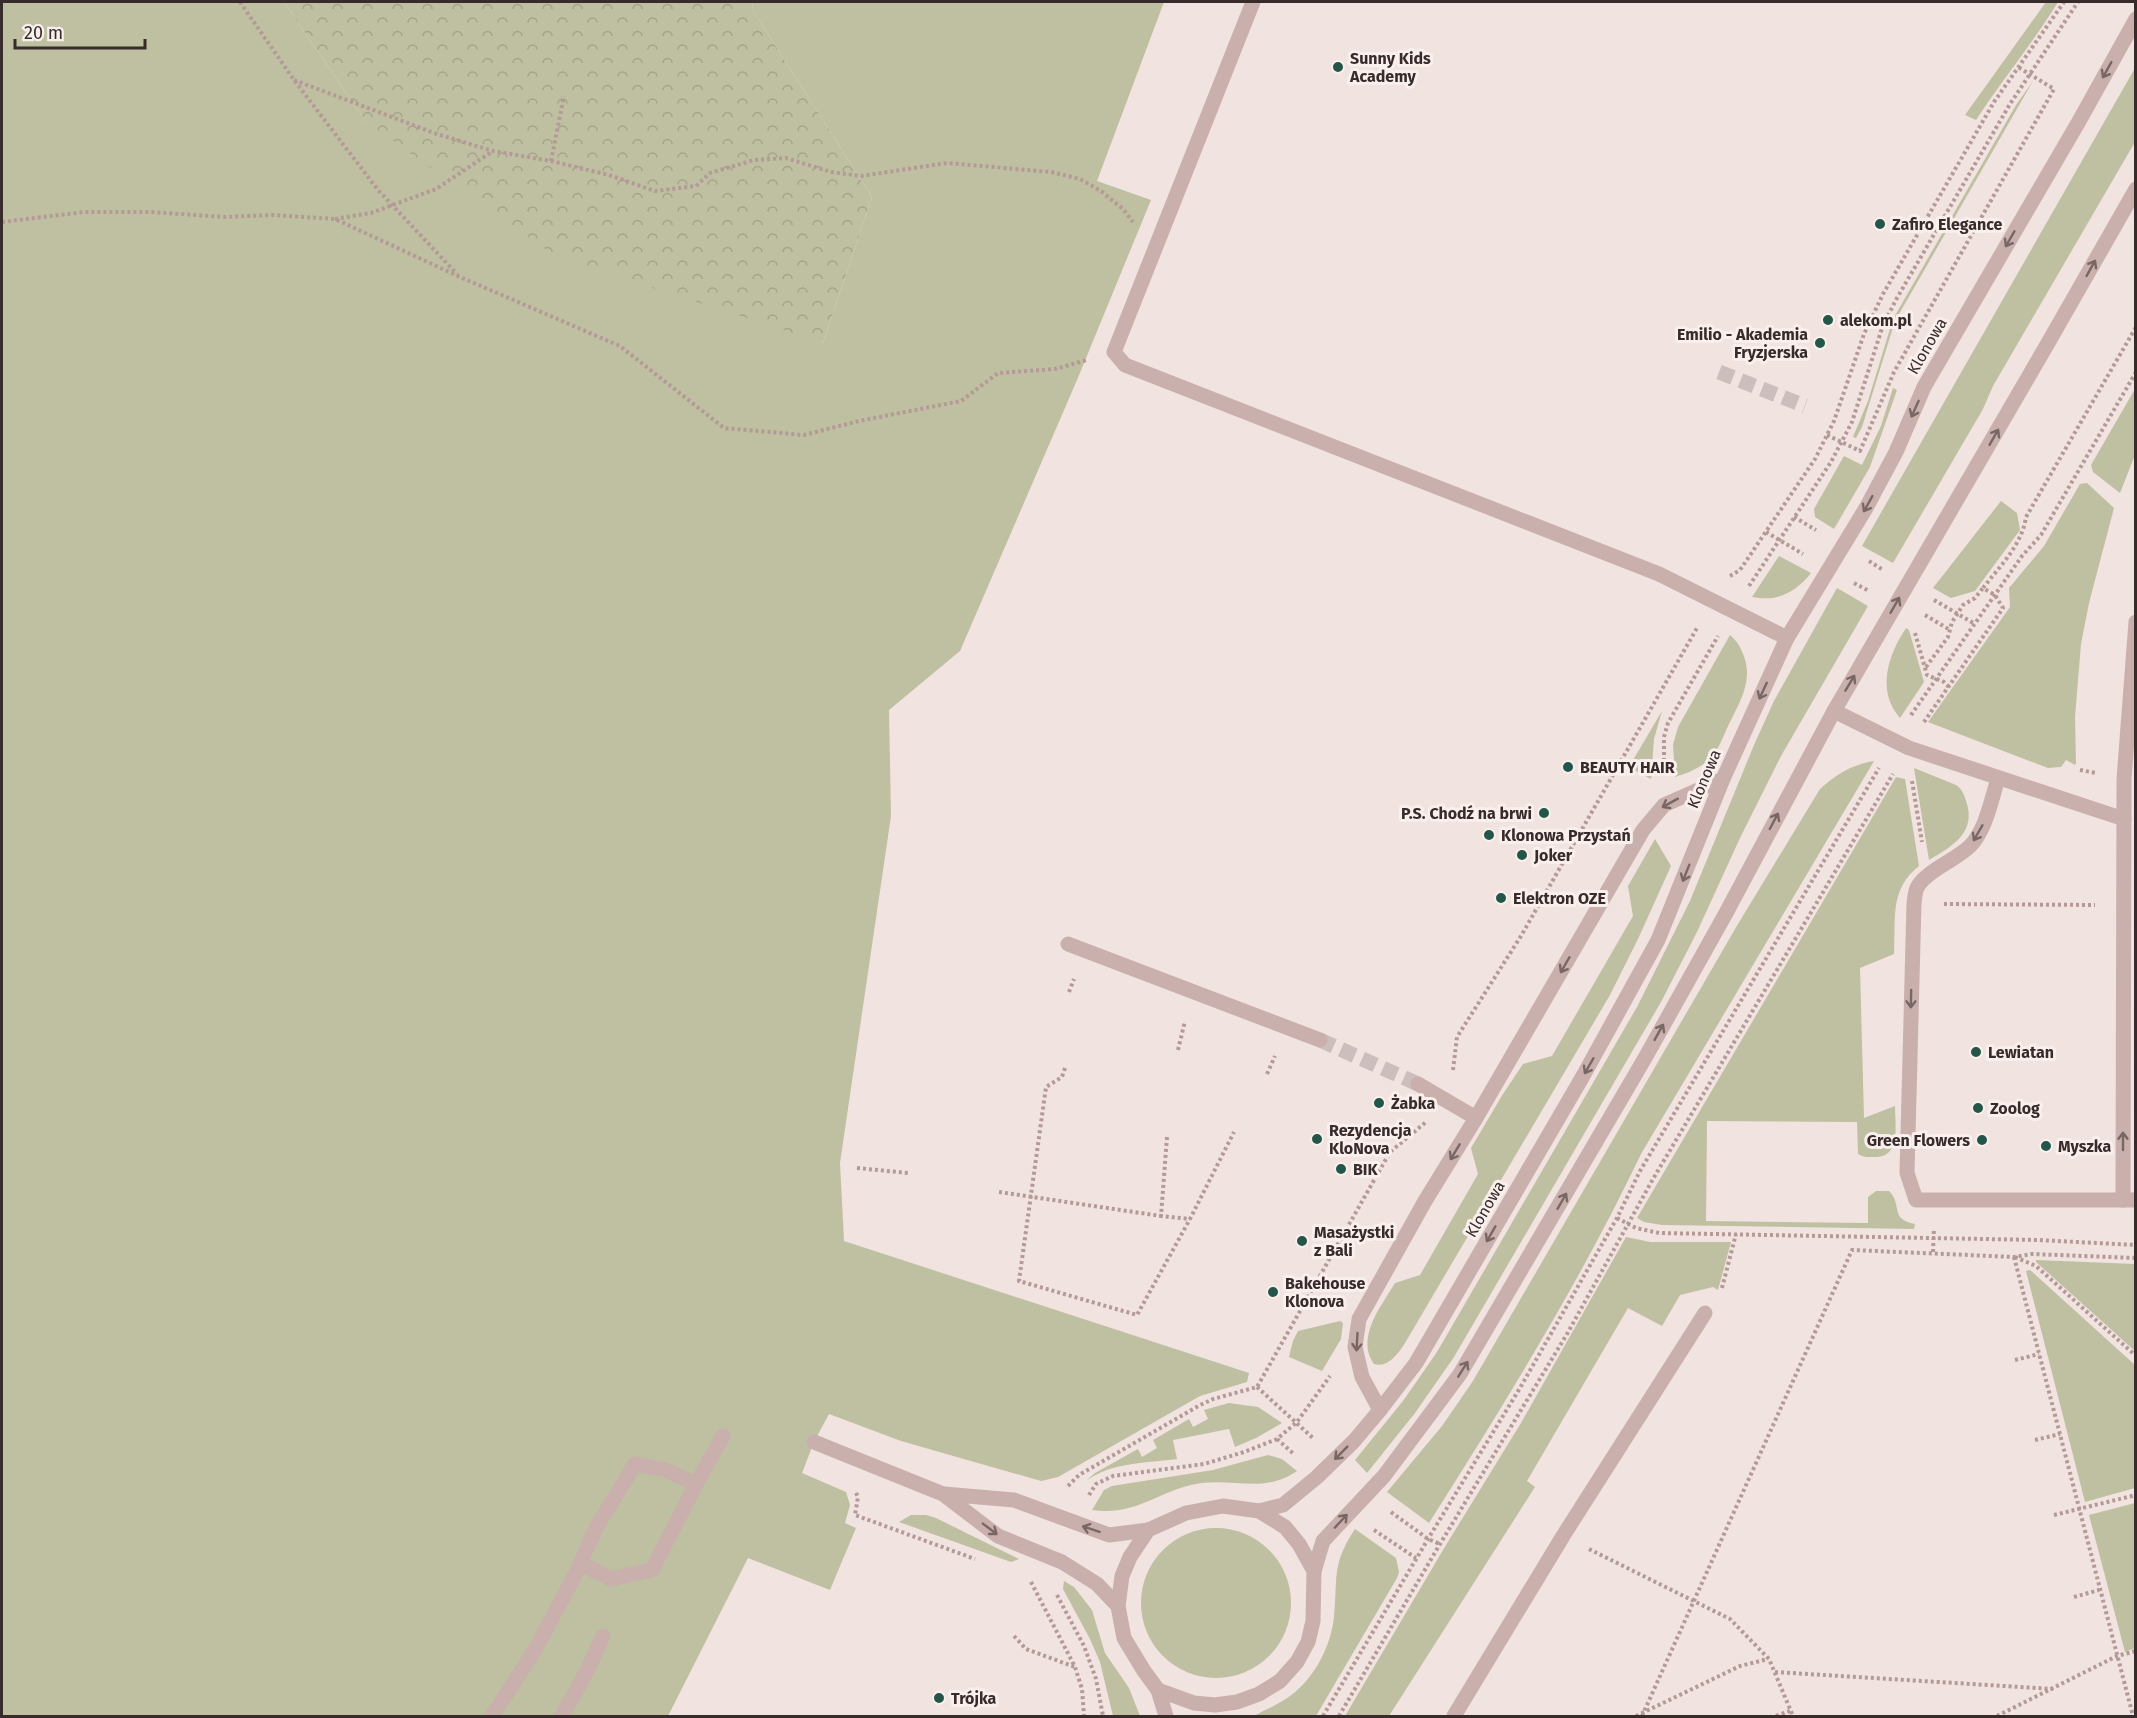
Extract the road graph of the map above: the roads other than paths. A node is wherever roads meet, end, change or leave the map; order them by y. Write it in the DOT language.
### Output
graph roads {
  1 [pos="1253,2"];
  2 [pos="2136,19"];
  3 [pos="2136,189"];
  4 [pos="2136,622"];
  5 [pos="1787,638"];
  6 [pos="1834,711"];
  7 [pos="1723,779"];
  8 [pos="1998,779"];
  9 [pos="2124,819"];
  10 [pos="1068,944"];
  11 [pos="1320,1040"];
  12 [pos="1418,1084"];
  13 [pos="1476,1118"];
  14 [pos="2129,1200"];
  15 [pos="1705,1313"];
  16 [pos="1380,1410"];
  17 [pos="723,1436"];
  18 [pos="814,1442"];
  19 [pos="696,1484"];
  20 [pos="943,1494"];
  21 [pos="1259,1511"];
  22 [pos="1148,1530"];
  23 [pos="580,1563"];
  24 [pos="1314,1571"];
  25 [pos="1118,1606"];
  26 [pos="603,1636"];
  27 [pos="1158,1690"];
  28 [pos="1237,1702"];
  29 [pos="492,1716"];
  30 [pos="562,1716"];
  31 [pos="1166,1716"];
  32 [pos="1223,1716"];
  33 [pos="1454,1716"];
  1 -- 5 [label="street"];
  2 -- 5 [label="street, Klonowa, one-way"];
  6 -- 3 [label="street, one-way"];
  4 -- 9 [label="street"];
  5 -- 7 [label="street, Klonowa, one-way"];
  6 -- 8 [label="street"];
  24 -- 6 [label="street, one-way"];
  7 -- 13 [label="street, one-way"];
  7 -- 16 [label="street, Klonowa, one-way"];
  8 -- 9 [label="street"];
  8 -- 14 [label="street, one-way"];
  14 -- 9 [label="street, one-way"];
  10 -- 11 [label="street"];
  12 -- 13 [label="street"];
  13 -- 16 [label="street, one-way"];
  15 -- 33 [label="street"];
  16 -- 21 [label="street, Klonowa, one-way"];
  17 -- 19 [label="street"];
  18 -- 20 [label="street"];
  19 -- 23 [label="street"];
  19 -- 23 [label="street"];
  22 -- 20 [label="street, one-way"];
  20 -- 25 [label="street, one-way"];
  21 -- 22 [label="street"];
  21 -- 24 [label="street"];
  22 -- 25 [label="street"];
  23 -- 29 [label="street"];
  24 -- 28 [label="street"];
  25 -- 27 [label="street"];
  26 -- 30 [label="street"];
  27 -- 28 [label="street"];
  27 -- 31 [label="street"];
  28 -- 32 [label="street"];
}
